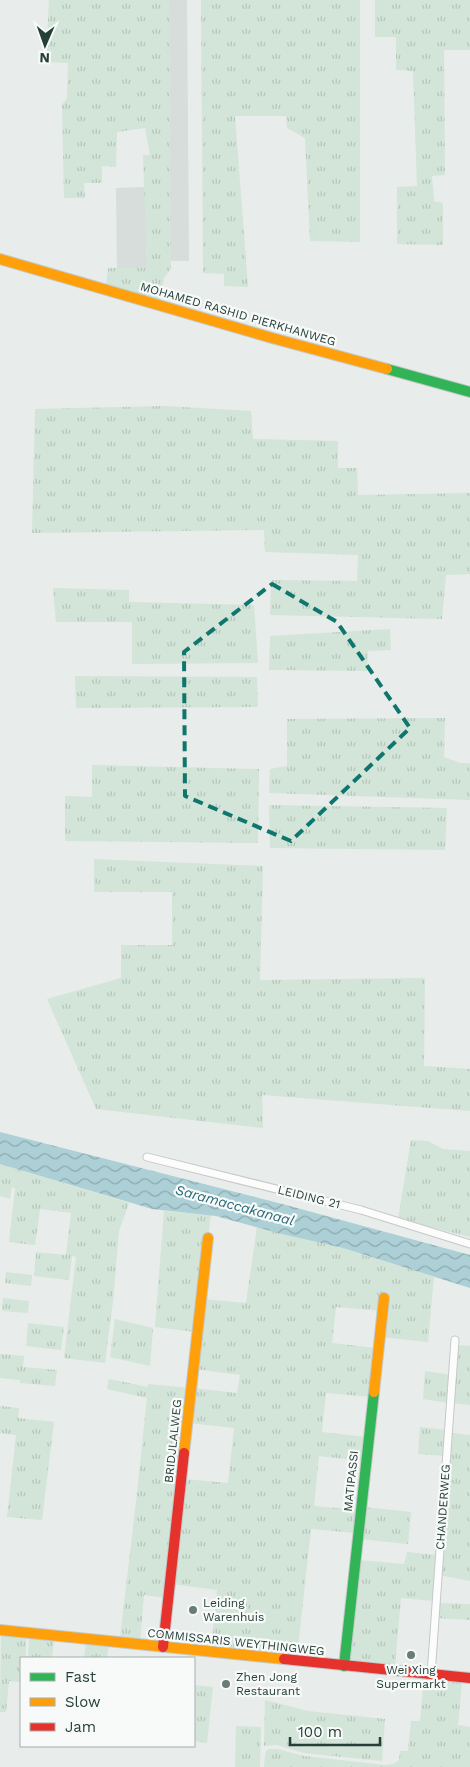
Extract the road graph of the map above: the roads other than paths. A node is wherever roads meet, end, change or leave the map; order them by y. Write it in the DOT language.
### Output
graph roads {
  1 [pos="0,258"];
  2 [pos="470,392"];
  3 [pos="147,1157"];
  4 [pos="208,1238"];
  5 [pos="470,1244"];
  6 [pos="384,1298"];
  7 [pos="456,1340"];
  8 [pos="0,1630"];
  9 [pos="163,1647"];
  10 [pos="344,1666"];
  11 [pos="430,1675"];
  12 [pos="470,1678"];
  1 -- 2 [label="street, MOHAMED RASHID PIERKHANWEG"];
  3 -- 5 [label="street, LEIDING 21"];
  4 -- 9 [label="street, BRIDJLALWEG"];
  6 -- 10 [label="street, MATIPASSI"];
  7 -- 11 [label="street, CHANDERWEG"];
  8 -- 9 [label="street, COMMISSARIS WEYTHINGWEG"];
  9 -- 10 [label="street, COMMISSARIS WEYTHINGWEG"];
  10 -- 11 [label="street, COMMISSARIS WEYTHINGWEG"];
  11 -- 12 [label="street, COMMISSARIS WEYTHINGWEG"];
}
